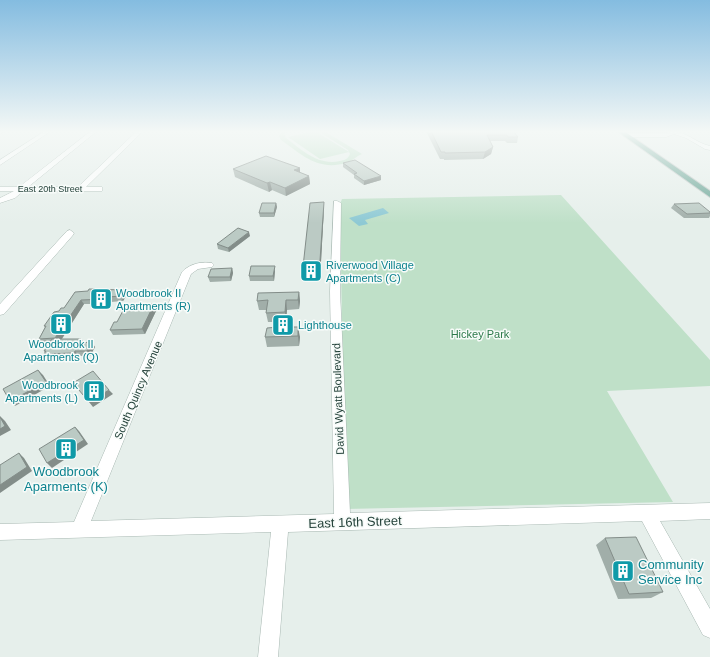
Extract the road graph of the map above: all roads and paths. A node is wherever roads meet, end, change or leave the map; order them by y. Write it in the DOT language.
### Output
graph roads {
  1 [pos="55,162"];
  2 [pos="108,162"];
  3 [pos="663,162"];
  4 [pos="0,189"];
  5 [pos="20,189"];
  6 [pos="80,189"];
  7 [pos="99,189"];
  8 [pos="709,194"];
  9 [pos="0,201"];
  10 [pos="337,203"];
  11 [pos="70,233"];
  12 [pos="209,265"];
  13 [pos="0,312"];
  14 [pos="710,511"];
  15 [pos="646,512"];
  16 [pos="342,522"];
  17 [pos="280,524"];
  18 [pos="79,530"];
  19 [pos="0,532"];
  20 [pos="710,628"];
  21 [pos="268,657"];
  1 -- 5 [label="street"];
  2 -- 6 [label="street"];
  3 -- 8 [label="main road"];
  4 -- 5 [label="street, East 20th Street"];
  5 -- 6 [label="street, East 20th Street"];
  5 -- 9 [label="street"];
  6 -- 7 [label="street, East 20th Street"];
  10 -- 16 [label="street, David Wyatt Boulevard"];
  11 -- 13 [label="street"];
  12 -- 18 [label="street, South Quincy Avenue"];
  14 -- 15 [label="street, East 16th Street"];
  15 -- 16 [label="street, East 16th Street"];
  15 -- 20 [label="street"];
  16 -- 17 [label="street, East 16th Street"];
  17 -- 18 [label="street, East 16th Street"];
  17 -- 21 [label="street"];
  18 -- 19 [label="street, East 16th Street"];
}
